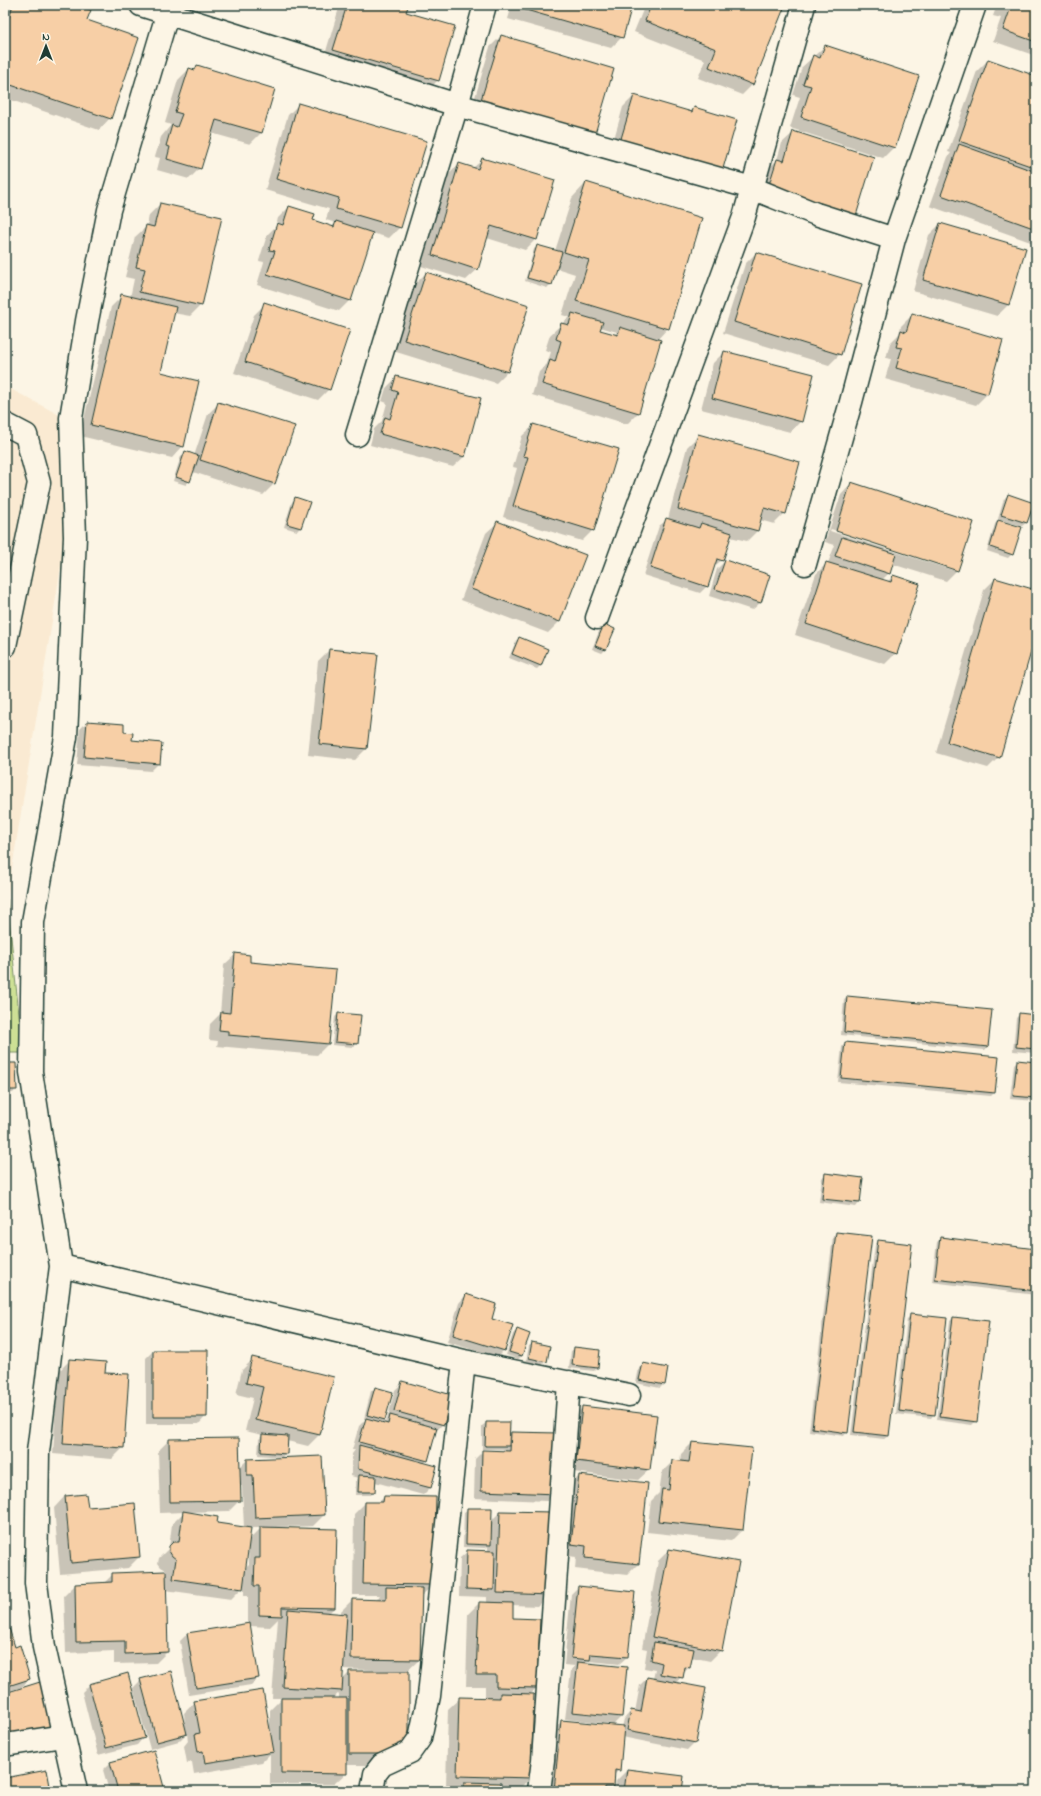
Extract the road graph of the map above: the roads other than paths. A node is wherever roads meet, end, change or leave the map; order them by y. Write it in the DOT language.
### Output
graph roads {
  1 [pos="140,5"];
  2 [pos="485,5"];
  3 [pos="804,5"];
  4 [pos="975,5"];
  5 [pos="168,10"];
  6 [pos="458,105"];
  7 [pos="752,188"];
  8 [pos="894,239"];
  9 [pos="5,424"];
  10 [pos="357,436"];
  11 [pos="805,564"];
  12 [pos="597,618"];
  13 [pos="5,646"];
  14 [pos="61,1266"];
  15 [pos="464,1361"];
  16 [pos="569,1382"];
  17 [pos="629,1395"];
  18 [pos="63,1736"];
  19 [pos="5,1745"];
  20 [pos="76,1791"];
  21 [pos="372,1791"];
  22 [pos="539,1791"];
  1 -- 5 [label="street"];
  2 -- 6 [label="street"];
  3 -- 7 [label="street"];
  4 -- 8 [label="street"];
  5 -- 6 [label="street"];
  5 -- 14 [label="street"];
  6 -- 7 [label="street"];
  6 -- 10 [label="street"];
  7 -- 8 [label="street"];
  7 -- 12 [label="street"];
  8 -- 11 [label="street"];
  9 -- 13 [label="street"];
  14 -- 15 [label="street"];
  14 -- 18 [label="street"];
  15 -- 16 [label="street"];
  15 -- 21 [label="street"];
  16 -- 17 [label="street"];
  16 -- 22 [label="street"];
  18 -- 19 [label="street"];
  18 -- 20 [label="street"];
}
